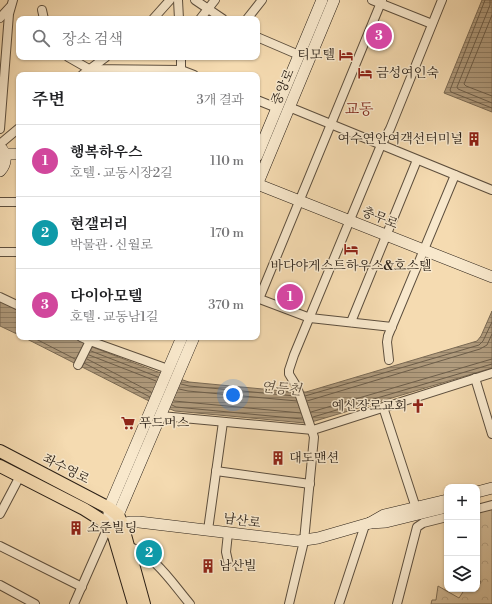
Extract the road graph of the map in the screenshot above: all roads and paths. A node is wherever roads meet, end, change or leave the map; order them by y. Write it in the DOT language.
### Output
graph roads {
  1 [pos="170,0"];
  2 [pos="178,0"];
  3 [pos="195,0"];
  4 [pos="215,0"];
  5 [pos="262,0"];
  6 [pos="322,0"];
  7 [pos="334,0"];
  8 [pos="372,0"];
  9 [pos="442,0"];
  10 [pos="381,2"];
  11 [pos="12,3"];
  12 [pos="208,9"];
  13 [pos="42,10"];
  14 [pos="43,16"];
  15 [pos="156,16"];
  16 [pos="179,16"];
  17 [pos="202,16"];
  18 [pos="218,16"];
  19 [pos="249,16"];
  20 [pos="0,18"];
  21 [pos="432,24"];
  22 [pos="260,38"];
  23 [pos="299,55"];
  24 [pos="72,60"];
  25 [pos="103,60"];
  26 [pos="181,60"];
  27 [pos="89,72"];
  28 [pos="134,72"];
  29 [pos="181,72"];
  30 [pos="260,101"];
  31 [pos="277,108"];
  32 [pos="289,108"];
  33 [pos="331,124"];
  34 [pos="0,129"];
  35 [pos="16,132"];
  36 [pos="381,145"];
  37 [pos="2,148"];
  38 [pos="260,149"];
  39 [pos="16,153"];
  40 [pos="417,160"];
  41 [pos="0,171"];
  42 [pos="455,175"];
  43 [pos="260,177"];
  44 [pos="260,185"];
  45 [pos="492,190"];
  46 [pos="299,201"];
  47 [pos="0,202"];
  48 [pos="16,202"];
  49 [pos="350,221"];
  50 [pos="386,235"];
  51 [pos="424,250"];
  52 [pos="0,252"];
  53 [pos="16,252"];
  54 [pos="492,277"];
  55 [pos="260,293"];
  56 [pos="0,297"];
  57 [pos="260,299"];
  58 [pos="16,305"];
  59 [pos="310,318"];
  60 [pos="351,322"];
  61 [pos="392,327"];
  62 [pos="90,340"];
  63 [pos="93,340"];
  64 [pos="181,340"];
  65 [pos="192,340"];
  66 [pos="389,360"];
  67 [pos="78,365"];
  68 [pos="173,371"];
  69 [pos="492,373"];
  70 [pos="475,378"];
  71 [pos="383,407"];
  72 [pos="159,411"];
  73 [pos="223,422"];
  74 [pos="312,427"];
  75 [pos="492,434"];
  76 [pos="0,451"];
  77 [pos="0,466"];
  78 [pos="216,471"];
  79 [pos="20,476"];
  80 [pos="310,484"];
  81 [pos="492,488"];
  82 [pos="480,491"];
  83 [pos="492,496"];
  84 [pos="480,499"];
  85 [pos="444,501"];
  86 [pos="492,505"];
  87 [pos="416,508"];
  88 [pos="444,508"];
  89 [pos="480,508"];
  90 [pos="0,514"];
  91 [pos="116,516"];
  92 [pos="444,518"];
  93 [pos="367,524"];
  94 [pos="108,527"];
  95 [pos="208,530"];
  96 [pos="228,533"];
  97 [pos="304,541"];
  98 [pos="0,546"];
  99 [pos="128,546"];
  100 [pos="228,561"];
  101 [pos="0,585"];
  102 [pos="82,587"];
  103 [pos="35,604"];
  104 [pos="74,604"];
  105 [pos="134,604"];
  106 [pos="144,604"];
  107 [pos="190,604"];
  108 [pos="289,604"];
  109 [pos="339,604"];
  110 [pos="397,604"];
  1 -- 15 [label="street"];
  2 -- 16 [label="street"];
  3 -- 12 [label="street"];
  4 -- 12 [label="street"];
  5 -- 19 [label="street"];
  6 -- 23 [label="street"];
  7 -- 32 [label="street, 중앙로"];
  8 -- 10 [label="street"];
  9 -- 21 [label="street"];
  10 -- 21 [label="street"];
  10 -- 33 [label="street"];
  11 -- 20 [label="street"];
  11 -- 34 [label="street"];
  12 -- 17 [label="street"];
  12 -- 18 [label="street"];
  13 -- 14 [label="street"];
  21 -- 36 [label="street"];
  22 -- 23 [label="street"];
  23 -- 31 [label="street"];
  24 -- 27 [label="street"];
  25 -- 27 [label="street"];
  26 -- 29 [label="street"];
  27 -- 28 [label="street"];
  28 -- 29 [label="street"];
  30 -- 31 [label="street"];
  31 -- 38 [label="street"];
  32 -- 33 [label="street"];
  32 -- 43 [label="street, 중앙로"];
  33 -- 36 [label="street"];
  33 -- 46 [label="street"];
  35 -- 37 [label="street"];
  36 -- 40 [label="street"];
  36 -- 49 [label="street"];
  37 -- 39 [label="street"];
  37 -- 41 [label="street"];
  40 -- 42 [label="street"];
  40 -- 50 [label="street"];
  42 -- 45 [label="street"];
  42 -- 51 [label="street"];
  44 -- 46 [label="street, 충무로"];
  46 -- 49 [label="street, 충무로"];
  46 -- 55 [label="street"];
  47 -- 48 [label="street"];
  49 -- 50 [label="street, 충무로"];
  49 -- 59 [label="street"];
  50 -- 51 [label="street, 충무로"];
  50 -- 60 [label="street"];
  51 -- 54 [label="street, 충무로"];
  51 -- 61 [label="street"];
  52 -- 53 [label="street"];
  56 -- 58 [label="street"];
  57 -- 59 [label="street"];
  59 -- 60 [label="street"];
  59 -- 74 [label="street"];
  60 -- 61 [label="street"];
  61 -- 66 [label="street"];
  62 -- 67 [label="street"];
  63 -- 68 [label="street"];
  64 -- 68 [label="street"];
  65 -- 68 [label="street"];
  68 -- 72 [label="street"];
  69 -- 70 [label="street"];
  70 -- 71 [label="street"];
  70 -- 75 [label="street"];
  71 -- 74 [label="street"];
  71 -- 87 [label="street"];
  72 -- 73 [label="street"];
  72 -- 91 [label="street"];
  73 -- 74 [label="street"];
  73 -- 78 [label="street"];
  74 -- 80 [label="street"];
  76 -- 91 [label="main road, 좌수영로"];
  77 -- 79 [label="main road, 좌수영로"];
  78 -- 80 [label="street"];
  78 -- 95 [label="street"];
  79 -- 90 [label="street"];
  79 -- 94 [label="main road, 좌수영로"];
  80 -- 97 [label="street"];
  81 -- 82 [label="street"];
  83 -- 84 [label="street"];
  85 -- 87 [label="street, 남산로"];
  86 -- 89 [label="street"];
  87 -- 93 [label="street, 남산로"];
  88 -- 93 [label="street, 남산로"];
  91 -- 94 [label="street"];
  91 -- 95 [label="street, 남산로"];
  91 -- 99 [label="main road"];
  92 -- 110 [label="street"];
  93 -- 97 [label="street, 남산로"];
  93 -- 109 [label="street"];
  94 -- 102 [label="street"];
  94 -- 105 [label="main road"];
  95 -- 96 [label="street, 남산로"];
  96 -- 97 [label="street, 남산로"];
  96 -- 100 [label="street"];
  97 -- 108 [label="street"];
  98 -- 102 [label="street"];
  99 -- 106 [label="main road"];
  99 -- 107 [label="street"];
  101 -- 103 [label="street"];
  102 -- 104 [label="street"];
}
